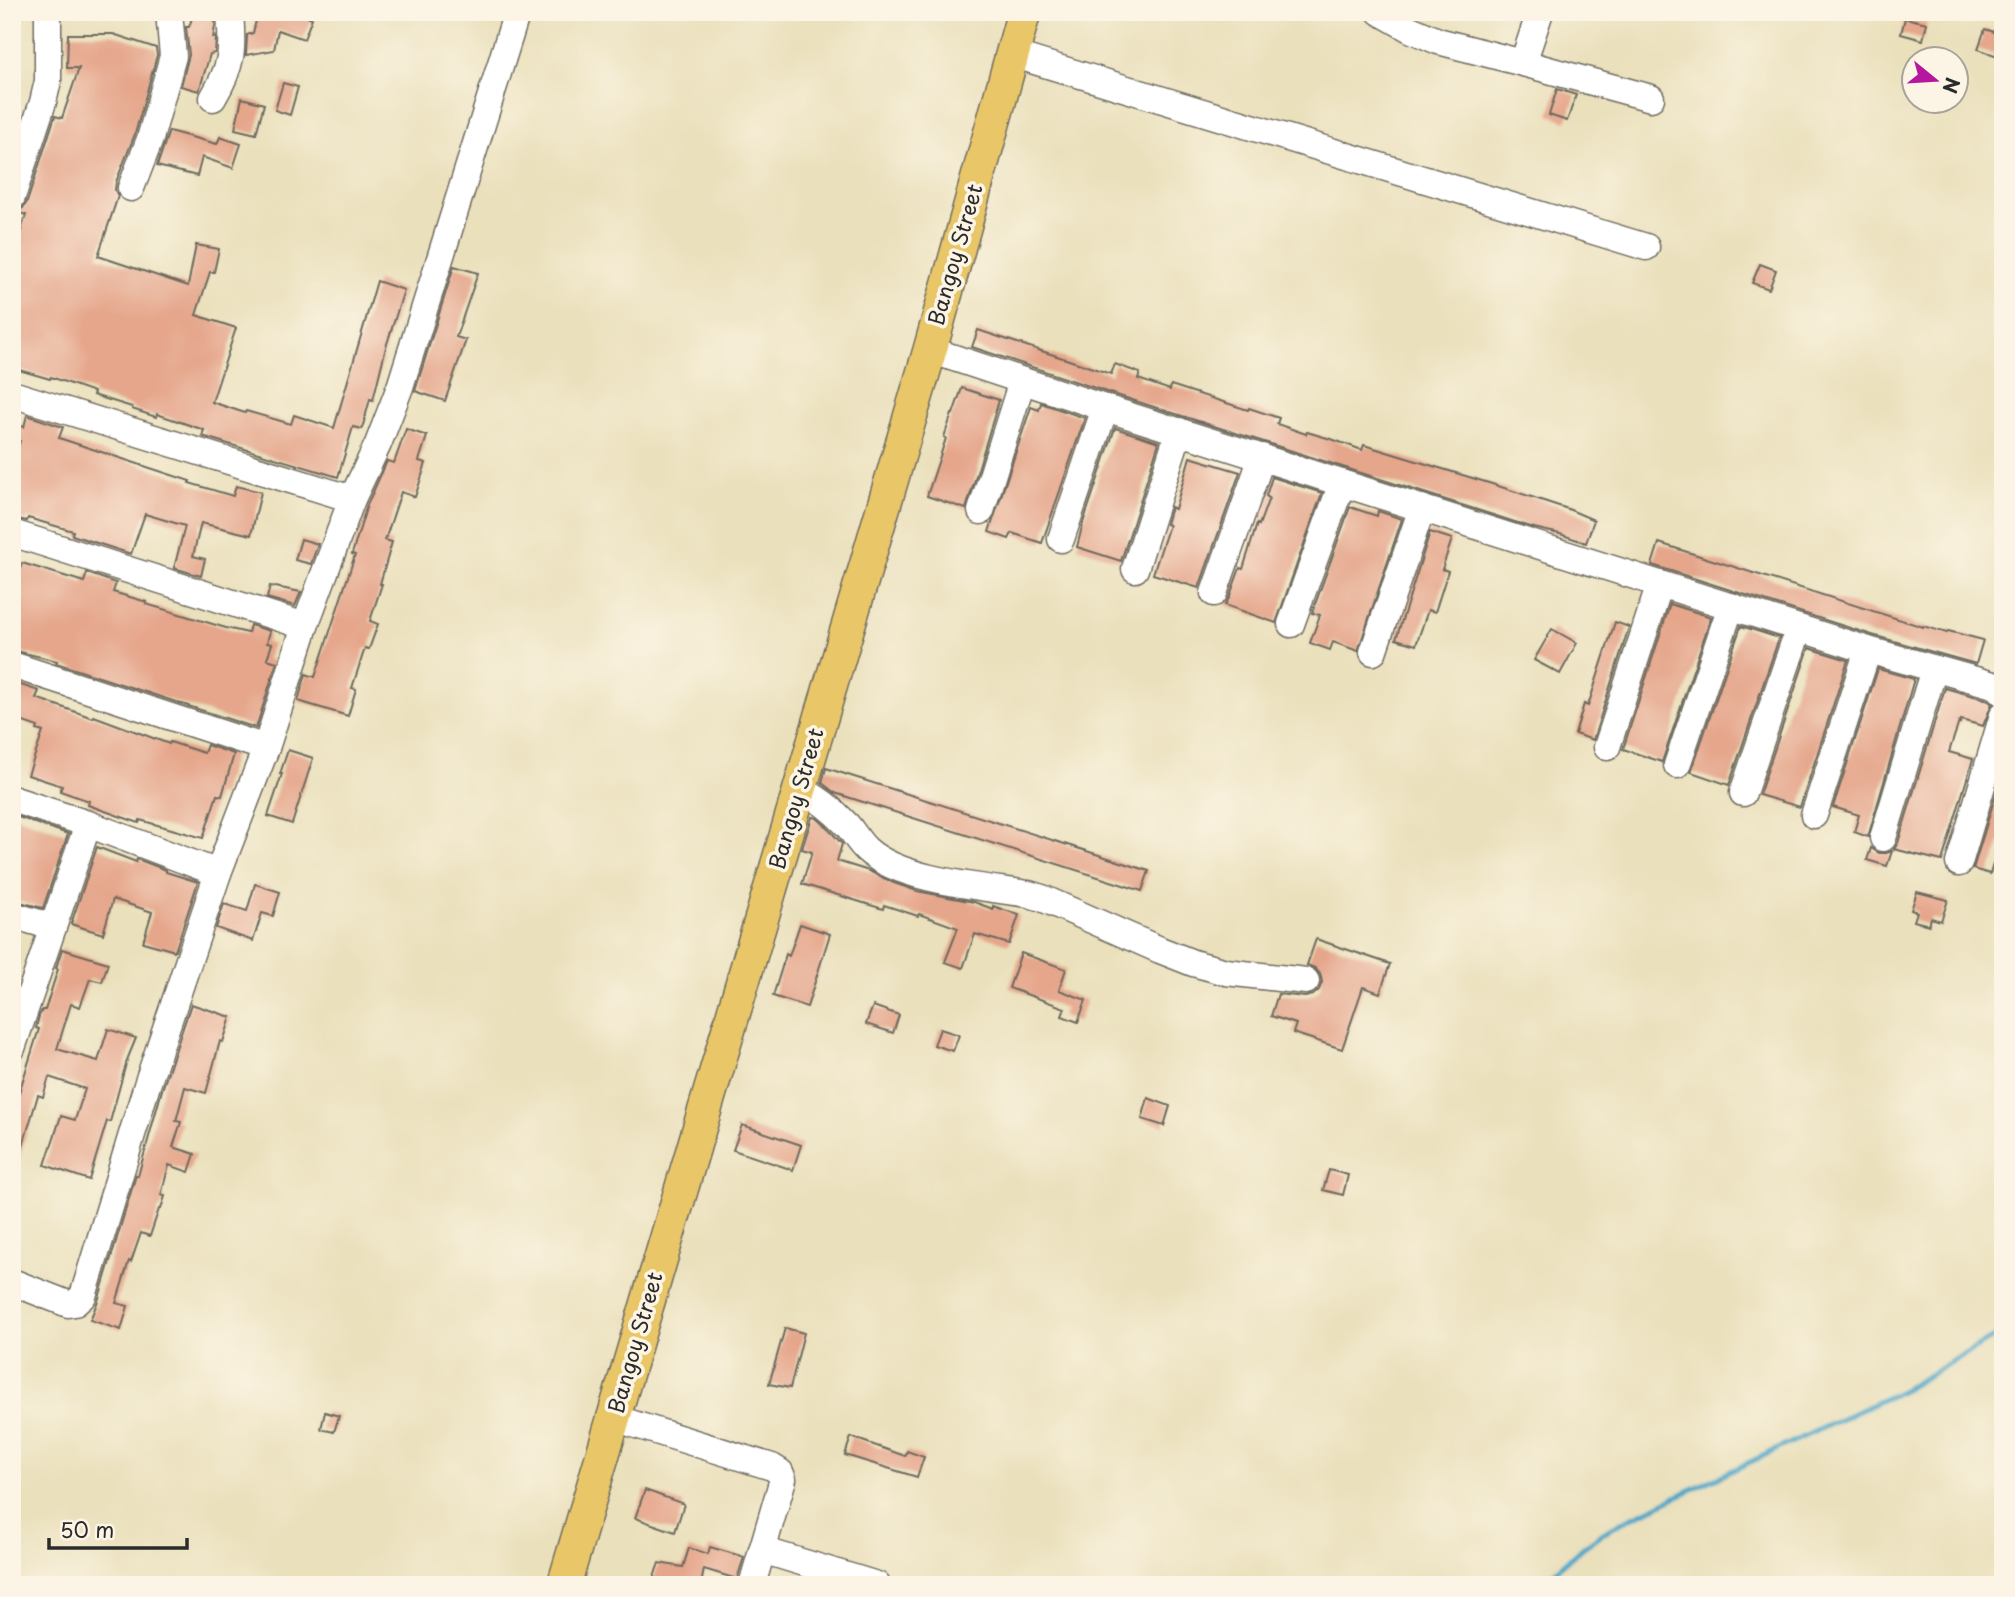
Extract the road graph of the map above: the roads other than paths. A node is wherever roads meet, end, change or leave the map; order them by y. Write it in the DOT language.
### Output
graph roads {
  1 [pos="48,12"];
  2 [pos="169,12"];
  3 [pos="230,12"];
  4 [pos="517,12"];
  5 [pos="1024,12"];
  6 [pos="1380,12"];
  7 [pos="1540,12"];
  8 [pos="1012,54"];
  9 [pos="1523,63"];
  10 [pos="213,98"];
  11 [pos="1651,98"];
  12 [pos="131,188"];
  13 [pos="12,197"];
  14 [pos="1646,247"];
  15 [pos="930,350"];
  16 [pos="1022,381"];
  17 [pos="12,394"];
  18 [pos="1105,408"];
  19 [pos="1179,431"];
  20 [pos="1262,457"];
  21 [pos="1342,483"];
  22 [pos="352,499"];
  23 [pos="1422,508"];
  24 [pos="981,511"];
  25 [pos="12,533"];
  26 [pos="1061,539"];
  27 [pos="1135,569"];
  28 [pos="1660,584"];
  29 [pos="1214,593"];
  30 [pos="1731,606"];
  31 [pos="1291,624"];
  32 [pos="305,626"];
  33 [pos="1799,628"];
  34 [pos="1868,650"];
  35 [pos="1373,652"];
  36 [pos="12,665"];
  37 [pos="1934,669"];
  38 [pos="2003,693"];
  39 [pos="2003,715"];
  40 [pos="1607,747"];
  41 [pos="266,748"];
  42 [pos="1677,765"];
  43 [pos="800,789"];
  44 [pos="1743,793"];
  45 [pos="12,799"];
  46 [pos="1814,815"];
  47 [pos="88,824"];
  48 [pos="1883,838"];
  49 [pos="1959,863"];
  50 [pos="218,873"];
  51 [pos="12,915"];
  52 [pos="52,927"];
  53 [pos="1307,981"];
  54 [pos="12,1048"];
  55 [pos="12,1282"];
  56 [pos="614,1418"];
  57 [pos="762,1550"];
  58 [pos="565,1585"];
  59 [pos="752,1585"];
  60 [pos="877,1585"];
  1 -- 13 [label="street"];
  2 -- 12 [label="street"];
  3 -- 10 [label="street"];
  4 -- 22 [label="street"];
  5 -- 8 [label="main road, Bangoy Street"];
  6 -- 9 [label="street"];
  7 -- 9 [label="street"];
  8 -- 14 [label="street"];
  8 -- 15 [label="main road, Bangoy Street"];
  9 -- 11 [label="street"];
  15 -- 16 [label="street"];
  15 -- 43 [label="main road, Bangoy Street"];
  16 -- 18 [label="street"];
  16 -- 24 [label="street"];
  17 -- 22 [label="street"];
  18 -- 19 [label="street"];
  18 -- 26 [label="street"];
  19 -- 20 [label="street"];
  19 -- 27 [label="street"];
  20 -- 21 [label="street"];
  20 -- 29 [label="street"];
  21 -- 23 [label="street"];
  21 -- 31 [label="street"];
  22 -- 32 [label="street"];
  23 -- 28 [label="street"];
  23 -- 35 [label="street"];
  25 -- 32 [label="street"];
  28 -- 30 [label="street"];
  28 -- 40 [label="street"];
  30 -- 33 [label="street"];
  30 -- 42 [label="street"];
  32 -- 41 [label="street"];
  33 -- 34 [label="street"];
  33 -- 44 [label="street"];
  34 -- 37 [label="street"];
  34 -- 46 [label="street"];
  36 -- 41 [label="street"];
  37 -- 38 [label="street"];
  37 -- 48 [label="street"];
  39 -- 49 [label="street"];
  41 -- 50 [label="street"];
  43 -- 53 [label="street"];
  43 -- 56 [label="main road, Bangoy Street"];
  45 -- 47 [label="street"];
  47 -- 50 [label="street"];
  47 -- 52 [label="street"];
  50 -- 55 [label="street"];
  51 -- 52 [label="street"];
  52 -- 54 [label="street"];
  56 -- 57 [label="street"];
  56 -- 58 [label="main road, Bangoy Street"];
  57 -- 59 [label="street"];
  57 -- 60 [label="street"];
}
